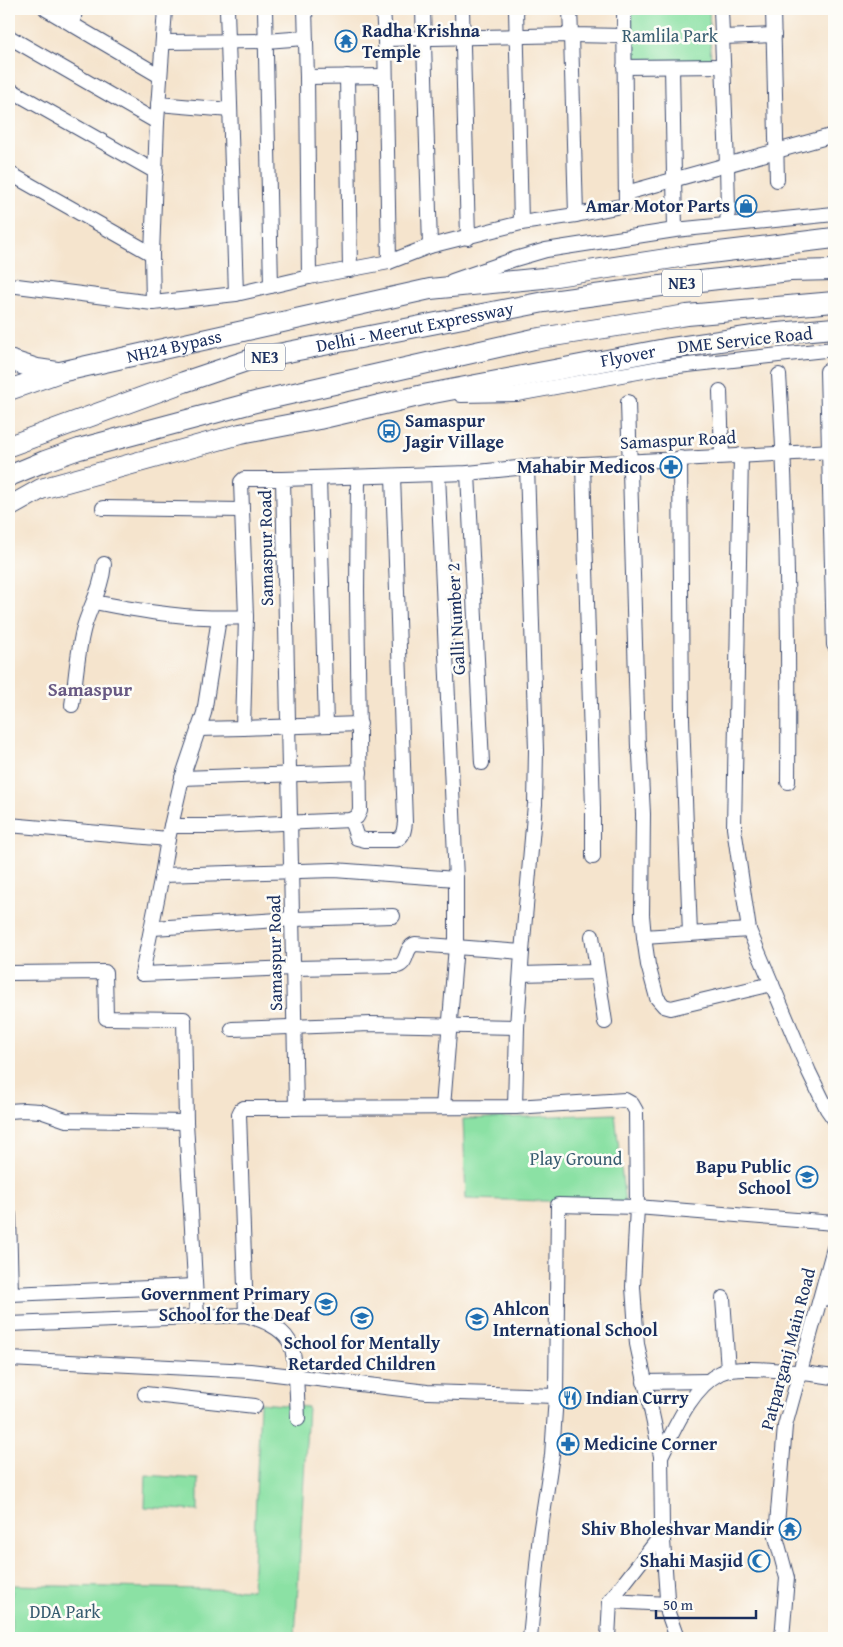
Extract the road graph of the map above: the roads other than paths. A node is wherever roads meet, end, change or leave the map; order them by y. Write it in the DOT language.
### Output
graph roads {
  1 [pos="46,9"];
  2 [pos="75,9"];
  3 [pos="165,9"];
  4 [pos="227,9"];
  5 [pos="265,9"];
  6 [pos="304,9"];
  7 [pos="383,9"];
  8 [pos="423,9"];
  9 [pos="462,9"];
  10 [pos="516,9"];
  11 [pos="570,9"];
  12 [pos="624,9"];
  13 [pos="721,9"];
  14 [pos="773,9"];
  15 [pos="73,25"];
  16 [pos="571,35"];
  17 [pos="774,35"];
  18 [pos="517,36"];
  19 [pos="624,36"];
  20 [pos="9,37"];
  21 [pos="425,37"];
  22 [pos="463,37"];
  23 [pos="722,37"];
  24 [pos="305,38"];
  25 [pos="385,39"];
  26 [pos="227,41"];
  27 [pos="266,41"];
  28 [pos="164,42"];
  29 [pos="723,66"];
  30 [pos="624,67"];
  31 [pos="672,67"];
  32 [pos="160,76"];
  33 [pos="307,76"];
  34 [pos="347,76"];
  35 [pos="385,76"];
  36 [pos="9,89"];
  37 [pos="158,104"];
  38 [pos="230,110"];
  39 [pos="157,122"];
  40 [pos="834,135"];
  41 [pos="776,152"];
  42 [pos="727,165"];
  43 [pos="156,172"];
  44 [pos="9,173"];
  45 [pos="673,180"];
  46 [pos="777,180"];
  47 [pos="626,193"];
  48 [pos="834,214"];
  49 [pos="576,215"];
  50 [pos="521,223"];
  51 [pos="727,224"];
  52 [pos="675,230"];
  53 [pos="468,238"];
  54 [pos="834,238"];
  55 [pos="430,246"];
  56 [pos="152,254"];
  57 [pos="388,262"];
  58 [pos="350,270"];
  59 [pos="834,270"];
  60 [pos="309,277"];
  61 [pos="9,285"];
  62 [pos="270,286"];
  63 [pos="430,289"];
  64 [pos="236,294"];
  65 [pos="834,302"];
  66 [pos="153,303"];
  67 [pos="834,328"];
  68 [pos="834,349"];
  69 [pos="9,360"];
  70 [pos="827,371"];
  71 [pos="60,372"];
  72 [pos="779,374"];
  73 [pos="9,390"];
  74 [pos="720,391"];
  75 [pos="423,395"];
  76 [pos="628,402"];
  77 [pos="9,446"];
  78 [pos="832,451"];
  79 [pos="785,453"];
  80 [pos="741,455"];
  81 [pos="722,456"];
  82 [pos="680,458"];
  83 [pos="630,462"];
  84 [pos="583,464"];
  85 [pos="527,467"];
  86 [pos="468,473"];
  87 [pos="438,474"];
  88 [pos="9,476"];
  89 [pos="358,476"];
  90 [pos="393,476"];
  91 [pos="318,478"];
  92 [pos="283,479"];
  93 [pos="9,507"];
  94 [pos="103,508"];
  95 [pos="241,510"];
  96 [pos="104,564"];
  97 [pos="94,602"];
  98 [pos="246,617"];
  99 [pos="219,618"];
  100 [pos="834,645"];
  101 [pos="72,705"];
  102 [pos="360,724"];
  103 [pos="326,725"];
  104 [pos="288,726"];
  105 [pos="243,728"];
  106 [pos="198,729"];
  107 [pos="482,763"];
  108 [pos="360,772"];
  109 [pos="289,773"];
  110 [pos="182,778"];
  111 [pos="788,782"];
  112 [pos="351,820"];
  113 [pos="290,822"];
  114 [pos="9,825"];
  115 [pos="170,832"];
  116 [pos="593,857"];
  117 [pos="292,872"];
  118 [pos="162,875"];
  119 [pos="456,879"];
  120 [pos="393,916"];
  121 [pos="293,919"];
  122 [pos="153,928"];
  123 [pos="750,930"];
  124 [pos="690,934"];
  125 [pos="592,936"];
  126 [pos="644,937"];
  127 [pos="456,946"];
  128 [pos="522,952"];
  129 [pos="294,968"];
  130 [pos="597,972"];
  131 [pos="9,973"];
  132 [pos="521,974"];
  133 [pos="772,984"];
  134 [pos="605,1022"];
  135 [pos="449,1024"];
  136 [pos="294,1026"];
  137 [pos="517,1027"];
  138 [pos="232,1029"];
  139 [pos="443,1107"];
  140 [pos="515,1107"];
  141 [pos="296,1108"];
  142 [pos="9,1111"];
  143 [pos="834,1119"];
  144 [pos="186,1122"];
  145 [pos="637,1207"];
  146 [pos="9,1215"];
  147 [pos="834,1222"];
  148 [pos="834,1248"];
  149 [pos="194,1286"];
  150 [pos="10,1294"];
  151 [pos="723,1298"];
  152 [pos="828,1299"];
  153 [pos="246,1314"];
  154 [pos="197,1317"];
  155 [pos="9,1324"];
  156 [pos="9,1360"];
  157 [pos="728,1370"];
  158 [pos="801,1372"];
  159 [pos="295,1376"];
  160 [pos="834,1377"];
  161 [pos="708,1381"];
  162 [pos="644,1382"];
  163 [pos="145,1394"];
  164 [pos="556,1396"];
  165 [pos="255,1406"];
  166 [pos="298,1419"];
  167 [pos="661,1456"];
  168 [pos="663,1533"];
  169 [pos="610,1601"];
  170 [pos="668,1604"];
  171 [pos="530,1638"];
  172 [pos="608,1638"];
  173 [pos="677,1638"];
  174 [pos="782,1638"];
  1 -- 15 [label="street"];
  2 -- 15 [label="street"];
  3 -- 28 [label="street"];
  4 -- 26 [label="street"];
  5 -- 27 [label="street"];
  6 -- 24 [label="street"];
  7 -- 25 [label="street"];
  8 -- 21 [label="street"];
  9 -- 22 [label="street"];
  10 -- 18 [label="street"];
  11 -- 16 [label="street"];
  12 -- 19 [label="street"];
  13 -- 23 [label="street"];
  14 -- 17 [label="street"];
  15 -- 32 [label="street"];
  16 -- 18 [label="street"];
  16 -- 19 [label="street"];
  16 -- 49 [label="street"];
  17 -- 23 [label="street"];
  17 -- 41 [label="street"];
  18 -- 22 [label="street"];
  18 -- 50 [label="street"];
  19 -- 30 [label="street"];
  20 -- 39 [label="street"];
  21 -- 22 [label="street"];
  21 -- 25 [label="street"];
  21 -- 55 [label="street"];
  22 -- 53 [label="street"];
  23 -- 29 [label="street"];
  24 -- 27 [label="street"];
  24 -- 33 [label="street"];
  25 -- 35 [label="street"];
  26 -- 27 [label="street"];
  26 -- 28 [label="street"];
  26 -- 38 [label="street"];
  27 -- 62 [label="street"];
  28 -- 32 [label="street"];
  29 -- 31 [label="street"];
  29 -- 42 [label="street"];
  30 -- 31 [label="street"];
  30 -- 47 [label="street"];
  31 -- 45 [label="street"];
  32 -- 37 [label="street"];
  33 -- 34 [label="street"];
  33 -- 60 [label="street"];
  34 -- 35 [label="street"];
  34 -- 58 [label="street"];
  35 -- 57 [label="street"];
  36 -- 43 [label="street"];
  37 -- 38 [label="street"];
  37 -- 39 [label="street"];
  38 -- 64 [label="street"];
  39 -- 43 [label="street"];
  40 -- 41 [label="street"];
  41 -- 42 [label="street"];
  41 -- 46 [label="street"];
  42 -- 45 [label="street"];
  42 -- 51 [label="street"];
  43 -- 56 [label="street"];
  44 -- 56 [label="street"];
  45 -- 47 [label="street"];
  45 -- 52 [label="street"];
  47 -- 49 [label="street"];
  48 -- 51 [label="street"];
  49 -- 50 [label="street"];
  50 -- 53 [label="street"];
  51 -- 52 [label="street"];
  52 -- 63 [label="street"];
  53 -- 55 [label="street"];
  54 -- 63 [label="highway"];
  55 -- 57 [label="street"];
  56 -- 66 [label="street"];
  57 -- 58 [label="street"];
  58 -- 60 [label="street"];
  59 -- 77 [label="highway, Delhi - Meerut Expressway / NE3"];
  60 -- 62 [label="street"];
  61 -- 66 [label="street"];
  62 -- 64 [label="street"];
  63 -- 71 [label="highway, NH24 Bypass"];
  64 -- 66 [label="street"];
  65 -- 88 [label="highway, Delhi - Meerut Expressway / NE3"];
  67 -- 75 [label="highway, Flyover"];
  68 -- 75 [label="street, DME Service Road"];
  69 -- 71 [label="highway"];
  70 -- 78 [label="street"];
  71 -- 73 [label="highway, NH24 Bypass"];
  72 -- 79 [label="street"];
  74 -- 81 [label="street"];
  75 -- 93 [label="highway"];
  76 -- 83 [label="street"];
  78 -- 79 [label="street, Samaspur Road"];
  78 -- 100 [label="street"];
  79 -- 80 [label="street, Samaspur Road"];
  79 -- 111 [label="street"];
  80 -- 81 [label="street, Samaspur Road"];
  80 -- 123 [label="street"];
  81 -- 82 [label="street, Samaspur Road"];
  82 -- 83 [label="street, Samaspur Road"];
  82 -- 124 [label="street"];
  83 -- 84 [label="street, Samaspur Road"];
  83 -- 126 [label="street"];
  84 -- 85 [label="street, Samaspur Road"];
  84 -- 116 [label="street"];
  85 -- 86 [label="street, Samaspur Road"];
  85 -- 128 [label="street"];
  86 -- 87 [label="street, Samaspur Road"];
  86 -- 107 [label="street, Galli Number 2"];
  87 -- 90 [label="street, Samaspur Road"];
  87 -- 119 [label="street"];
  89 -- 90 [label="street, Samaspur Road"];
  89 -- 91 [label="street, Samaspur Road"];
  89 -- 102 [label="street"];
  90 -- 112 [label="street"];
  91 -- 92 [label="street, Samaspur Road"];
  91 -- 103 [label="street"];
  92 -- 95 [label="street"];
  92 -- 104 [label="street, Samaspur Road"];
  94 -- 95 [label="street"];
  95 -- 98 [label="street"];
  96 -- 97 [label="street"];
  97 -- 99 [label="street"];
  97 -- 101 [label="street"];
  98 -- 99 [label="street"];
  98 -- 105 [label="street"];
  99 -- 106 [label="street"];
  102 -- 103 [label="street"];
  102 -- 108 [label="street"];
  103 -- 104 [label="street"];
  104 -- 105 [label="street"];
  104 -- 109 [label="street, Samaspur Road"];
  105 -- 106 [label="street"];
  106 -- 110 [label="street"];
  108 -- 109 [label="street"];
  108 -- 112 [label="street"];
  109 -- 110 [label="street"];
  109 -- 113 [label="street, Samaspur Road"];
  110 -- 115 [label="street"];
  112 -- 113 [label="street"];
  113 -- 115 [label="street"];
  113 -- 117 [label="street, Samaspur Road"];
  114 -- 115 [label="street"];
  115 -- 118 [label="street"];
  117 -- 118 [label="street"];
  117 -- 119 [label="street"];
  117 -- 121 [label="street, Samaspur Road"];
  118 -- 122 [label="street"];
  119 -- 127 [label="street"];
  120 -- 121 [label="street"];
  121 -- 122 [label="street"];
  121 -- 129 [label="street, Samaspur Road"];
  122 -- 129 [label="street"];
  123 -- 124 [label="street"];
  123 -- 133 [label="street"];
  124 -- 126 [label="street"];
  125 -- 130 [label="street"];
  126 -- 133 [label="street"];
  127 -- 128 [label="street"];
  127 -- 129 [label="street"];
  127 -- 135 [label="street"];
  128 -- 132 [label="street"];
  129 -- 136 [label="street, Samaspur Road"];
  130 -- 132 [label="street"];
  130 -- 134 [label="street"];
  131 -- 144 [label="street"];
  132 -- 137 [label="street"];
  133 -- 143 [label="street"];
  135 -- 136 [label="street"];
  135 -- 137 [label="street"];
  135 -- 139 [label="street"];
  136 -- 138 [label="street"];
  136 -- 141 [label="street, Samaspur Road"];
  137 -- 140 [label="street"];
  139 -- 140 [label="street"];
  139 -- 141 [label="street"];
  140 -- 145 [label="street"];
  141 -- 153 [label="street"];
  142 -- 144 [label="street"];
  144 -- 149 [label="street"];
  145 -- 147 [label="street"];
  145 -- 162 [label="street"];
  145 -- 164 [label="street"];
  146 -- 150 [label="street"];
  148 -- 152 [label="street, Patparganj Main Road"];
  149 -- 150 [label="street"];
  149 -- 154 [label="street"];
  151 -- 157 [label="street"];
  152 -- 158 [label="street, Patparganj Main Road"];
  153 -- 154 [label="street"];
  153 -- 159 [label="street"];
  154 -- 155 [label="street"];
  156 -- 159 [label="street"];
  157 -- 158 [label="street"];
  157 -- 161 [label="street"];
  158 -- 160 [label="street"];
  158 -- 174 [label="street, Patparganj Main Road"];
  159 -- 164 [label="street"];
  159 -- 166 [label="street"];
  161 -- 162 [label="street"];
  161 -- 167 [label="street"];
  162 -- 167 [label="street"];
  163 -- 165 [label="street"];
  164 -- 171 [label="street"];
  167 -- 168 [label="street"];
  168 -- 169 [label="street"];
  168 -- 170 [label="street"];
  169 -- 170 [label="street"];
  169 -- 172 [label="street"];
  170 -- 173 [label="street"];
}
